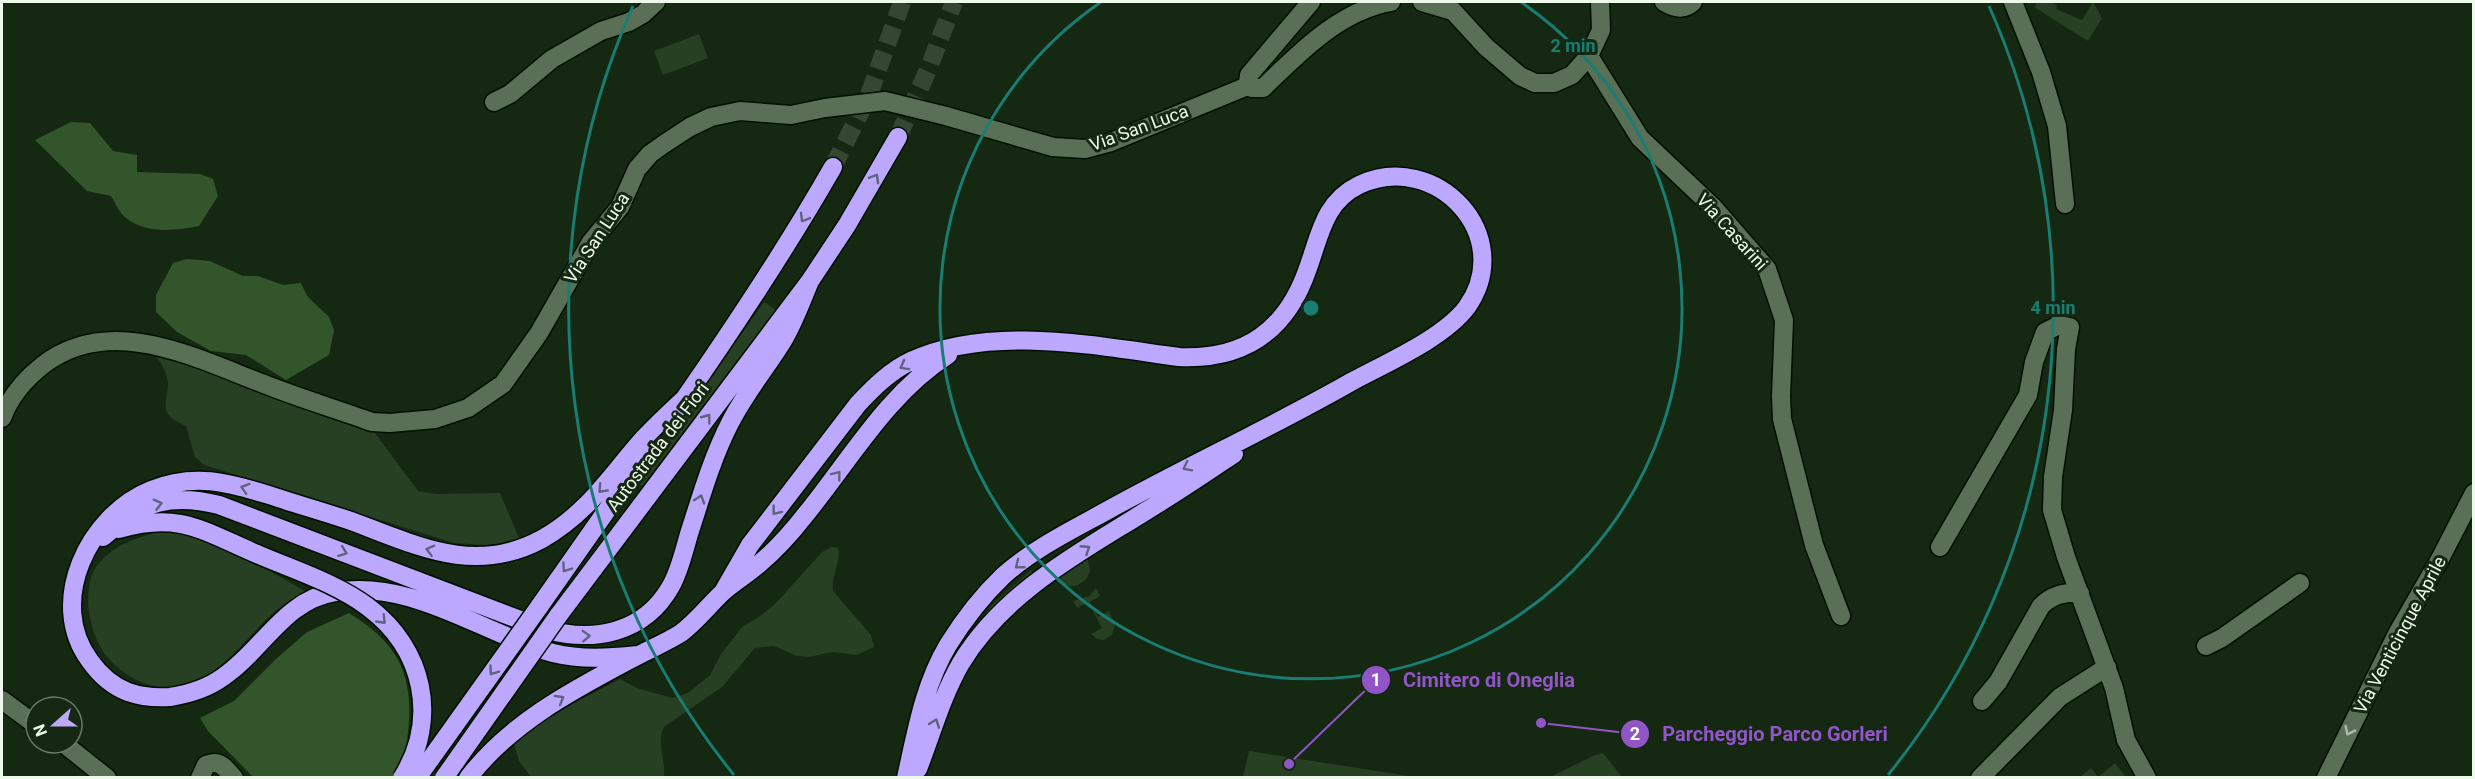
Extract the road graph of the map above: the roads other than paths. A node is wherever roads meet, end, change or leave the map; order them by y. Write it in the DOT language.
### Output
graph roads {
  1 [pos="656,2"];
  2 [pos="1311,2"];
  3 [pos="1391,2"];
  4 [pos="1422,2"];
  5 [pos="1600,2"];
  6 [pos="1664,2"];
  7 [pos="1693,2"];
  8 [pos="2013,2"];
  9 [pos="1589,56"];
  10 [pos="1250,86"];
  11 [pos="494,102"];
  12 [pos="898,137"];
  13 [pos="833,167"];
  14 [pos="2065,204"];
  15 [pos="810,281"];
  16 [pos="959,348"];
  17 [pos="684,399"];
  18 [pos="1296,413"];
  19 [pos="2,418"];
  20 [pos="2474,493"];
  21 [pos="108,533"];
  22 [pos="1940,546"];
  23 [pos="86,551"];
  24 [pos="2300,583"];
  25 [pos="723,592"];
  26 [pos="2080,593"];
  27 [pos="1841,616"];
  28 [pos="2206,646"];
  29 [pos="638,655"];
  30 [pos="2107,667"];
  31 [pos="2,700"];
  32 [pos="1982,701"];
  33 [pos="24,716"];
  34 [pos="79,755"];
  35 [pos="107,777"];
  36 [pos="200,777"];
  37 [pos="234,777"];
  38 [pos="402,777"];
  39 [pos="417,777"];
  40 [pos="444,777"];
  41 [pos="468,777"];
  42 [pos="906,777"];
  43 [pos="913,777"];
  44 [pos="1980,777"];
  45 [pos="2146,777"];
  46 [pos="2326,777"];
  1 -- 11 [label="street"];
  2 -- 10 [label="street"];
  3 -- 10 [label="street, Via San Luca"];
  4 -- 9 [label="street"];
  5 -- 9 [label="street"];
  6 -- 7 [label="street"];
  8 -- 14 [label="street"];
  9 -- 27 [label="street, Via Casarini"];
  10 -- 19 [label="street, Via San Luca"];
  15 -- 12 [label="highway, Autostrada dei Fiori, one-way"];
  13 -- 17 [label="highway, Autostrada dei Fiori, one-way"];
  21 -- 15 [label="highway, one-way"];
  40 -- 15 [label="highway, Autostrada dei Fiori, one-way, bridge"];
  16 -- 18 [label="highway"];
  25 -- 16 [label="highway, one-way"];
  16 -- 25 [label="highway, one-way"];
  17 -- 23 [label="highway, one-way"];
  17 -- 39 [label="highway, Autostrada dei Fiori, one-way, bridge"];
  18 -- 42 [label="highway, one-way"];
  43 -- 18 [label="highway, one-way"];
  20 -- 46 [label="street, Via Venticinque Aprile, one-way"];
  21 -- 23 [label="highway"];
  21 -- 38 [label="highway, one-way, bridge"];
  22 -- 26 [label="street"];
  23 -- 29 [label="highway"];
  24 -- 28 [label="street"];
  25 -- 29 [label="highway"];
  26 -- 30 [label="street"];
  26 -- 32 [label="street"];
  41 -- 29 [label="highway, one-way"];
  30 -- 44 [label="street"];
  30 -- 45 [label="street"];
  31 -- 33 [label="street"];
  34 -- 35 [label="street"];
  36 -- 37 [label="street"];
}
